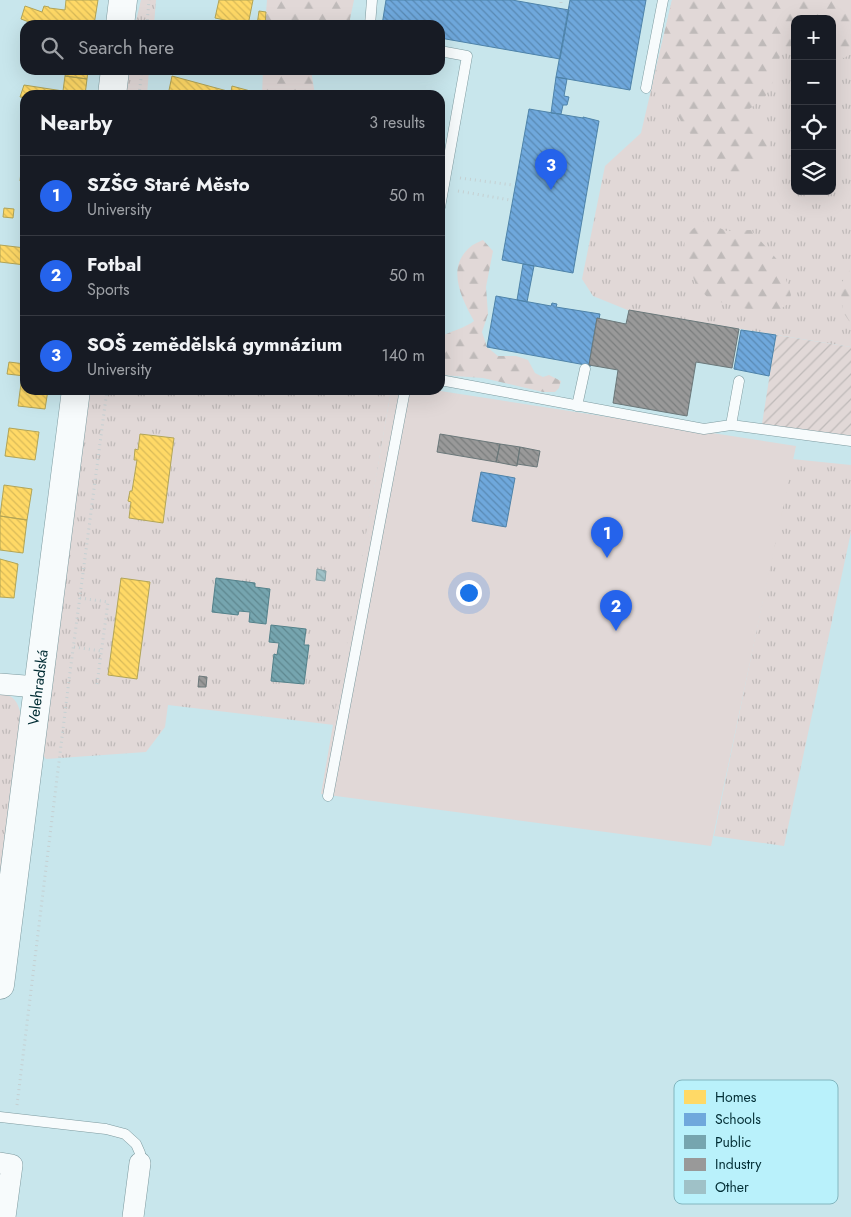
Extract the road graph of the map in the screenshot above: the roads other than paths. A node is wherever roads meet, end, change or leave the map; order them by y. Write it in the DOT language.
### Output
graph roads {
  1 [pos="123,0"];
  2 [pos="372,0"];
  3 [pos="663,0"];
  4 [pos="121,20"];
  5 [pos="370,20"];
  6 [pos="445,52"];
  7 [pos="114,75"];
  8 [pos="646,88"];
  9 [pos="113,90"];
  10 [pos="445,182"];
  11 [pos="585,369"];
  12 [pos="445,381"];
  13 [pos="739,381"];
  14 [pos="75,395"];
  15 [pos="404,395"];
  16 [pos="577,406"];
  17 [pos="731,425"];
  18 [pos="851,441"];
  19 [pos="0,684"];
  20 [pos="37,687"];
  21 [pos="328,796"];
  22 [pos="0,985"];
  23 [pos="0,1117"];
  24 [pos="0,1163"];
  25 [pos="140,1163"];
  26 [pos="5,1217"];
  27 [pos="133,1217"];
  1 -- 4 [label="street"];
  2 -- 5 [label="lane"];
  3 -- 8 [label="lane"];
  6 -- 10 [label="lane"];
  7 -- 9 [label="street"];
  11 -- 16 [label="lane"];
  12 -- 16 [label="lane"];
  13 -- 17 [label="lane"];
  14 -- 20 [label="street, Velehradská"];
  15 -- 21 [label="lane"];
  16 -- 17 [label="lane"];
  17 -- 18 [label="lane"];
  19 -- 20 [label="street"];
  20 -- 22 [label="street, Velehradská"];
  23 -- 25 [label="lane"];
  24 -- 26 [label="street"];
  25 -- 27 [label="street"];
}
